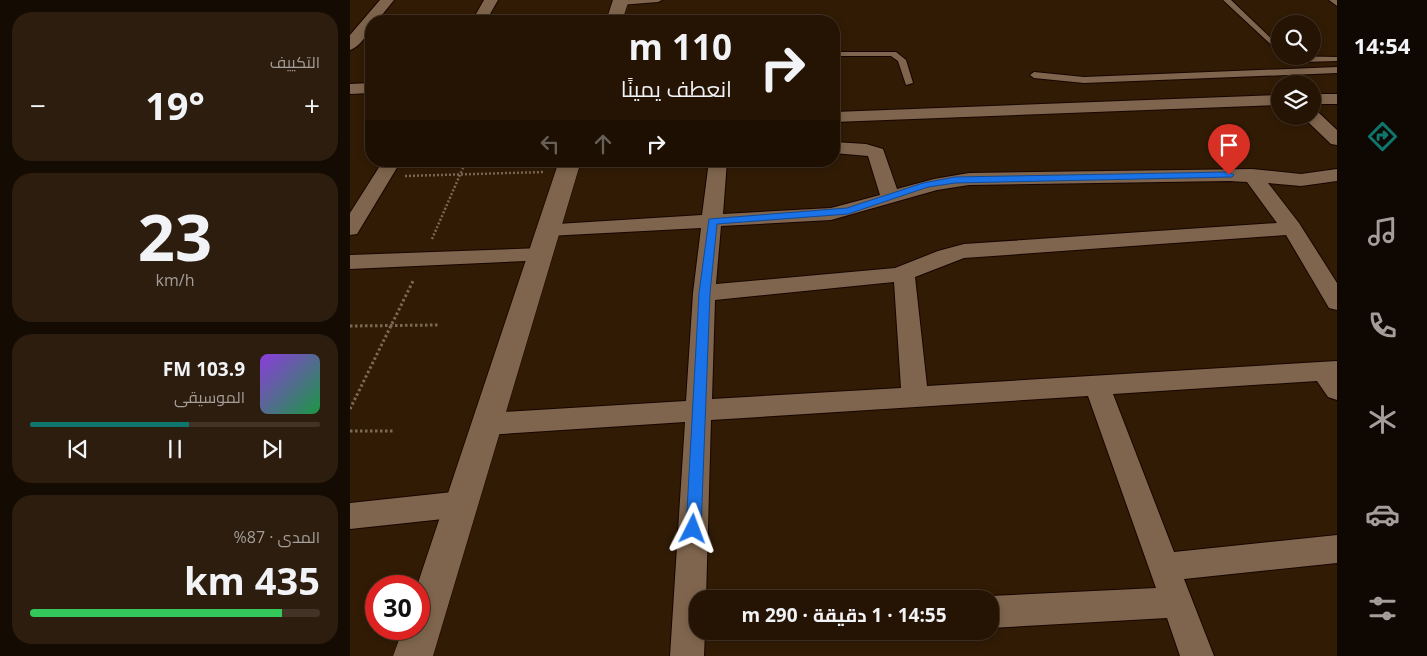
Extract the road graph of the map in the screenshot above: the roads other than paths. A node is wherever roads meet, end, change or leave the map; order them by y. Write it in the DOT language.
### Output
graph roads {
  1 [pos="387,0"];
  2 [pos="491,0"];
  3 [pos="658,0"];
  4 [pos="1228,0"];
  5 [pos="1333,0"];
  6 [pos="620,2"];
  7 [pos="1337,4"];
  8 [pos="374,15"];
  9 [pos="482,15"];
  10 [pos="616,15"];
  11 [pos="350,22"];
  12 [pos="365,22"];
  13 [pos="365,26"];
  14 [pos="1271,42"];
  15 [pos="350,45"];
  16 [pos="840,54"];
  17 [pos="1321,59"];
  18 [pos="1337,59"];
  19 [pos="1337,70"];
  20 [pos="1034,75"];
  21 [pos="909,83"];
  22 [pos="365,88"];
  23 [pos="350,89"];
  24 [pos="1321,99"];
  25 [pos="1337,99"];
  26 [pos="1271,100"];
  27 [pos="840,117"];
  28 [pos="1321,125"];
  29 [pos="1337,140"];
  30 [pos="840,148"];
  31 [pos="568,167"];
  32 [pos="717,167"];
  33 [pos="387,169"];
  34 [pos="1337,175"];
  35 [pos="1252,176"];
  36 [pos="890,197"];
  37 [pos="712,221"];
  38 [pos="1292,228"];
  39 [pos="350,229"];
  40 [pos="544,242"];
  41 [pos="350,262"];
  42 [pos="904,273"];
  43 [pos="704,293"];
  44 [pos="1337,302"];
  45 [pos="1333,377"];
  46 [pos="1097,386"];
  47 [pos="915,397"];
  48 [pos="699,411"];
  49 [pos="487,424"];
  50 [pos="462,504"];
  51 [pos="350,516"];
  52 [pos="1337,549"];
  53 [pos="1164,567"];
  54 [pos="693,590"];
  55 [pos="1177,602"];
  56 [pos="999,612"];
  57 [pos="413,656"];
  58 [pos="1197,656"];
  1 -- 8 [label="street"];
  2 -- 9 [label="street"];
  3 -- 6 [label="lane"];
  4 -- 14 [label="lane"];
  5 -- 7 [label="lane"];
  6 -- 10 [label="street"];
  11 -- 12 [label="street"];
  13 -- 15 [label="street"];
  16 -- 21 [label="lane"];
  17 -- 18 [label="lane"];
  19 -- 20 [label="lane"];
  22 -- 23 [label="street"];
  24 -- 25 [label="street"];
  26 -- 27 [label="street"];
  28 -- 29 [label="street"];
  30 -- 36 [label="street"];
  31 -- 40 [label="street"];
  32 -- 37 [label="street"];
  33 -- 39 [label="street"];
  34 -- 35 [label="street"];
  35 -- 36 [label="street"];
  35 -- 38 [label="street"];
  36 -- 37 [label="street"];
  37 -- 40 [label="street"];
  37 -- 43 [label="street"];
  38 -- 42 [label="street"];
  38 -- 44 [label="street"];
  40 -- 41 [label="street"];
  40 -- 49 [label="street"];
  42 -- 43 [label="street"];
  42 -- 47 [label="street"];
  43 -- 48 [label="street"];
  45 -- 46 [label="street"];
  46 -- 47 [label="street"];
  46 -- 53 [label="street"];
  47 -- 48 [label="street"];
  48 -- 49 [label="street"];
  48 -- 54 [label="street"];
  49 -- 50 [label="street"];
  50 -- 51 [label="street"];
  50 -- 57 [label="street"];
  52 -- 53 [label="street"];
  53 -- 55 [label="street"];
  55 -- 56 [label="street"];
  55 -- 58 [label="street"];
}
